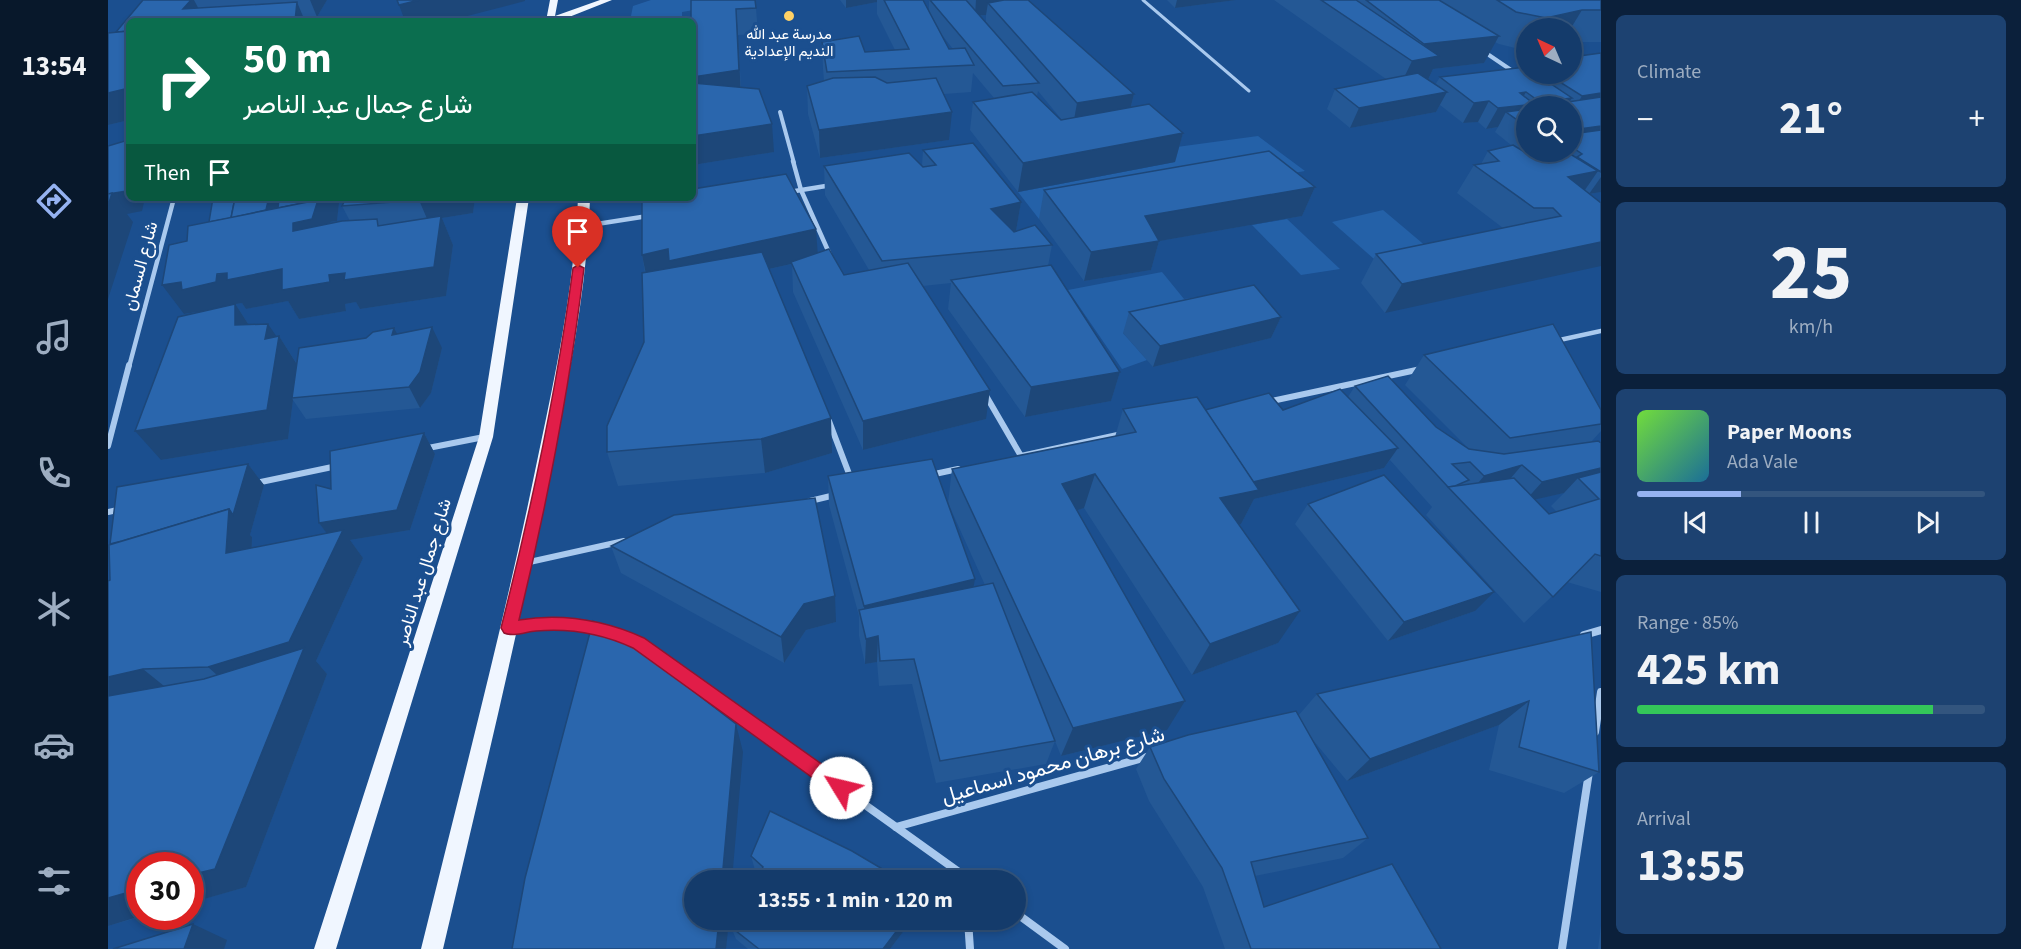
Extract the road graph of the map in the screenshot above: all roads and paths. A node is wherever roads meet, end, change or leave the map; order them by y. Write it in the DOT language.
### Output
graph roads {
  1 [pos="554,0"];
  2 [pos="608,0"];
  3 [pos="1143,0"];
  4 [pos="586,4"];
  5 [pos="551,18"];
  6 [pos="556,18"];
  7 [pos="1480,50"];
  8 [pos="1507,76"];
  9 [pos="1249,91"];
  10 [pos="780,112"];
  11 [pos="836,184"];
  12 [pos="801,190"];
  13 [pos="778,194"];
  14 [pos="173,201"];
  15 [pos="523,201"];
  16 [pos="584,201"];
  17 [pos="652,215"];
  18 [pos="584,226"];
  19 [pos="834,264"];
  20 [pos="1601,331"];
  21 [pos="1555,351"];
  22 [pos="1435,366"];
  23 [pos="982,387"];
  24 [pos="1262,404"];
  25 [pos="827,417"];
  26 [pos="1124,433"];
  27 [pos="486,437"];
  28 [pos="108,446"];
  29 [pos="417,450"];
  30 [pos="1021,456"];
  31 [pos="1010,458"];
  32 [pos="348,464"];
  33 [pos="966,467"];
  34 [pos="922,477"];
  35 [pos="245,485"];
  36 [pos="856,491"];
  37 [pos="845,493"];
  38 [pos="799,503"];
  39 [pos="131,508"];
  40 [pos="108,512"];
  41 [pos="628,540"];
  42 [pos="525,562"];
  43 [pos="509,628"];
  44 [pos="1601,630"];
  45 [pos="1578,636"];
  46 [pos="1601,692"];
  47 [pos="1594,739"];
  48 [pos="1158,754"];
  49 [pos="1590,762"];
  50 [pos="896,827"];
  51 [pos="954,870"];
  52 [pos="1026,920"];
  53 [pos="969,930"];
  54 [pos="325,949"];
  55 [pos="432,949"];
  56 [pos="970,949"];
  57 [pos="1065,949"];
  58 [pos="1562,949"];
  1 -- 5 [label="main road"];
  2 -- 4 [label="main road"];
  3 -- 9 [label="lane"];
  4 -- 6 [label="main road"];
  7 -- 8 [label="street"];
  10 -- 12 [label="street"];
  11 -- 12 [label="street"];
  12 -- 13 [label="street"];
  12 -- 19 [label="street"];
  14 -- 28 [label="street, شارع السمان"];
  15 -- 27 [label="main road, شارع جمال عبد الناصر"];
  16 -- 18 [label="main road"];
  17 -- 18 [label="street"];
  18 -- 42 [label="main road"];
  20 -- 21 [label="street"];
  22 -- 24 [label="street"];
  23 -- 30 [label="street"];
  25 -- 36 [label="street"];
  26 -- 30 [label="street"];
  27 -- 29 [label="street"];
  27 -- 54 [label="main road, شارع جمال عبد الناصر"];
  30 -- 31 [label="street"];
  32 -- 35 [label="street"];
  33 -- 34 [label="street"];
  37 -- 38 [label="street"];
  39 -- 40 [label="street"];
  41 -- 42 [label="street"];
  42 -- 43 [label="main road"];
  43 -- 50 [label="street"];
  43 -- 55 [label="main road"];
  44 -- 45 [label="street"];
  46 -- 47 [label="street"];
  48 -- 50 [label="street, شارع برهان محمود اسماعيل"];
  49 -- 58 [label="street"];
  50 -- 51 [label="street"];
  52 -- 57 [label="street"];
  53 -- 56 [label="street"];
}
